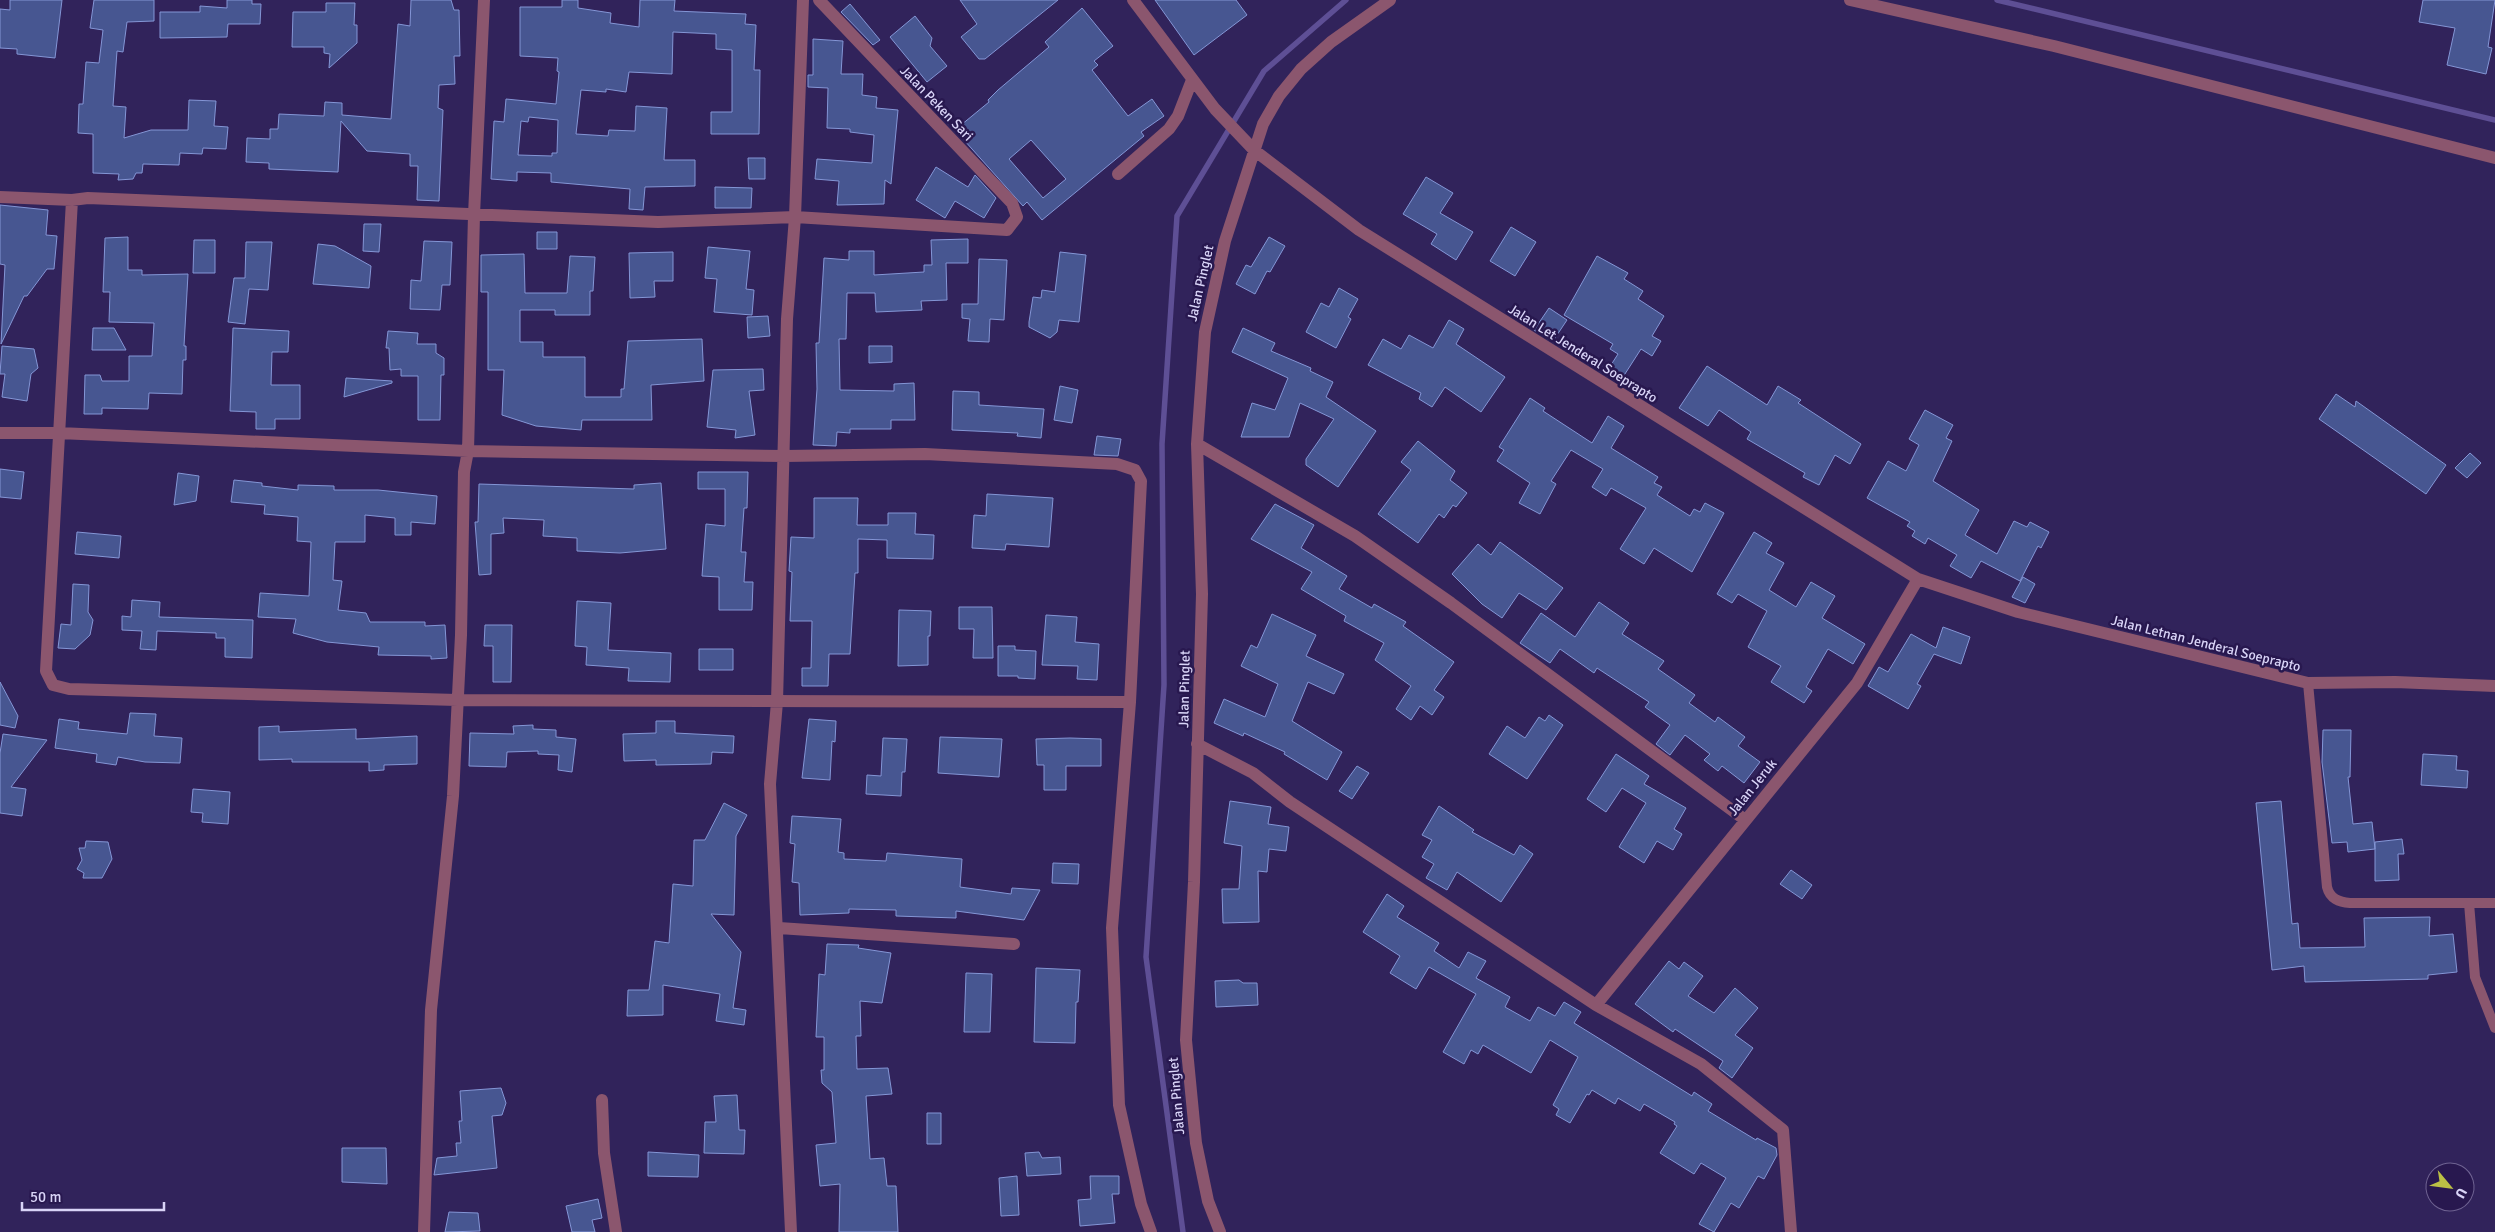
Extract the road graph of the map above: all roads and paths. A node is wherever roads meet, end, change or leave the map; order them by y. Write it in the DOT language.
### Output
graph roads {
  1 [pos="484,0"];
  2 [pos="803,0"];
  3 [pos="819,0"];
  4 [pos="1390,0"];
  5 [pos="1850,0"];
  6 [pos="1136,1"];
  7 [pos="1192,80"];
  8 [pos="1254,150"];
  9 [pos="2495,158"];
  10 [pos="1118,174"];
  11 [pos="0,197"];
  12 [pos="72,200"];
  13 [pos="474,215"];
  14 [pos="794,217"];
  15 [pos="0,433"];
  16 [pos="59,433"];
  17 [pos="1197,444"];
  18 [pos="468,451"];
  19 [pos="784,456"];
  20 [pos="1918,579"];
  21 [pos="2308,683"];
  22 [pos="2495,686"];
  23 [pos="458,700"];
  24 [pos="777,702"];
  25 [pos="1130,702"];
  26 [pos="1197,744"];
  27 [pos="1744,819"];
  28 [pos="2469,902"];
  29 [pos="2495,902"];
  30 [pos="779,928"];
  31 [pos="1014,944"];
  32 [pos="1596,1005"];
  33 [pos="2495,1028"];
  34 [pos="602,1100"];
  35 [pos="424,1232"];
  36 [pos="616,1232"];
  37 [pos="791,1232"];
  38 [pos="1151,1232"];
  39 [pos="1220,1232"];
  40 [pos="1791,1232"];
  1 -- 13 [label="street"];
  2 -- 14 [label="street"];
  3 -- 14 [label="street, Jalan Peken Sari"];
  4 -- 8 [label="street, Jalan Pinglet"];
  5 -- 9 [label="street"];
  6 -- 7 [label="street"];
  7 -- 8 [label="street, Jalan Let Jenderal Soeprapto"];
  7 -- 10 [label="street"];
  8 -- 17 [label="street, Jalan Pinglet"];
  8 -- 20 [label="street, Jalan Let Jenderal Soeprapto"];
  11 -- 12 [label="street"];
  12 -- 13 [label="street"];
  12 -- 16 [label="street"];
  13 -- 14 [label="street"];
  13 -- 18 [label="street"];
  14 -- 19 [label="street"];
  15 -- 16 [label="street"];
  16 -- 18 [label="street"];
  16 -- 23 [label="street"];
  17 -- 26 [label="street, Jalan Pinglet"];
  17 -- 27 [label="street"];
  18 -- 19 [label="street"];
  18 -- 23 [label="street"];
  19 -- 24 [label="street"];
  19 -- 25 [label="street"];
  20 -- 21 [label="street, Jalan Letnan Jenderal Soeprapto"];
  20 -- 27 [label="street, Jalan Jeruk"];
  21 -- 22 [label="street, Jalan Letnan Jenderal Soeprapto"];
  21 -- 28 [label="lane"];
  23 -- 24 [label="street"];
  23 -- 35 [label="street"];
  24 -- 25 [label="street"];
  24 -- 30 [label="street"];
  25 -- 38 [label="street"];
  26 -- 32 [label="street"];
  26 -- 39 [label="street, Jalan Pinglet"];
  27 -- 32 [label="street, Jalan Jeruk"];
  28 -- 29 [label="lane"];
  28 -- 33 [label="lane"];
  30 -- 31 [label="street"];
  30 -- 37 [label="street"];
  32 -- 40 [label="street"];
  34 -- 36 [label="street"];
}
